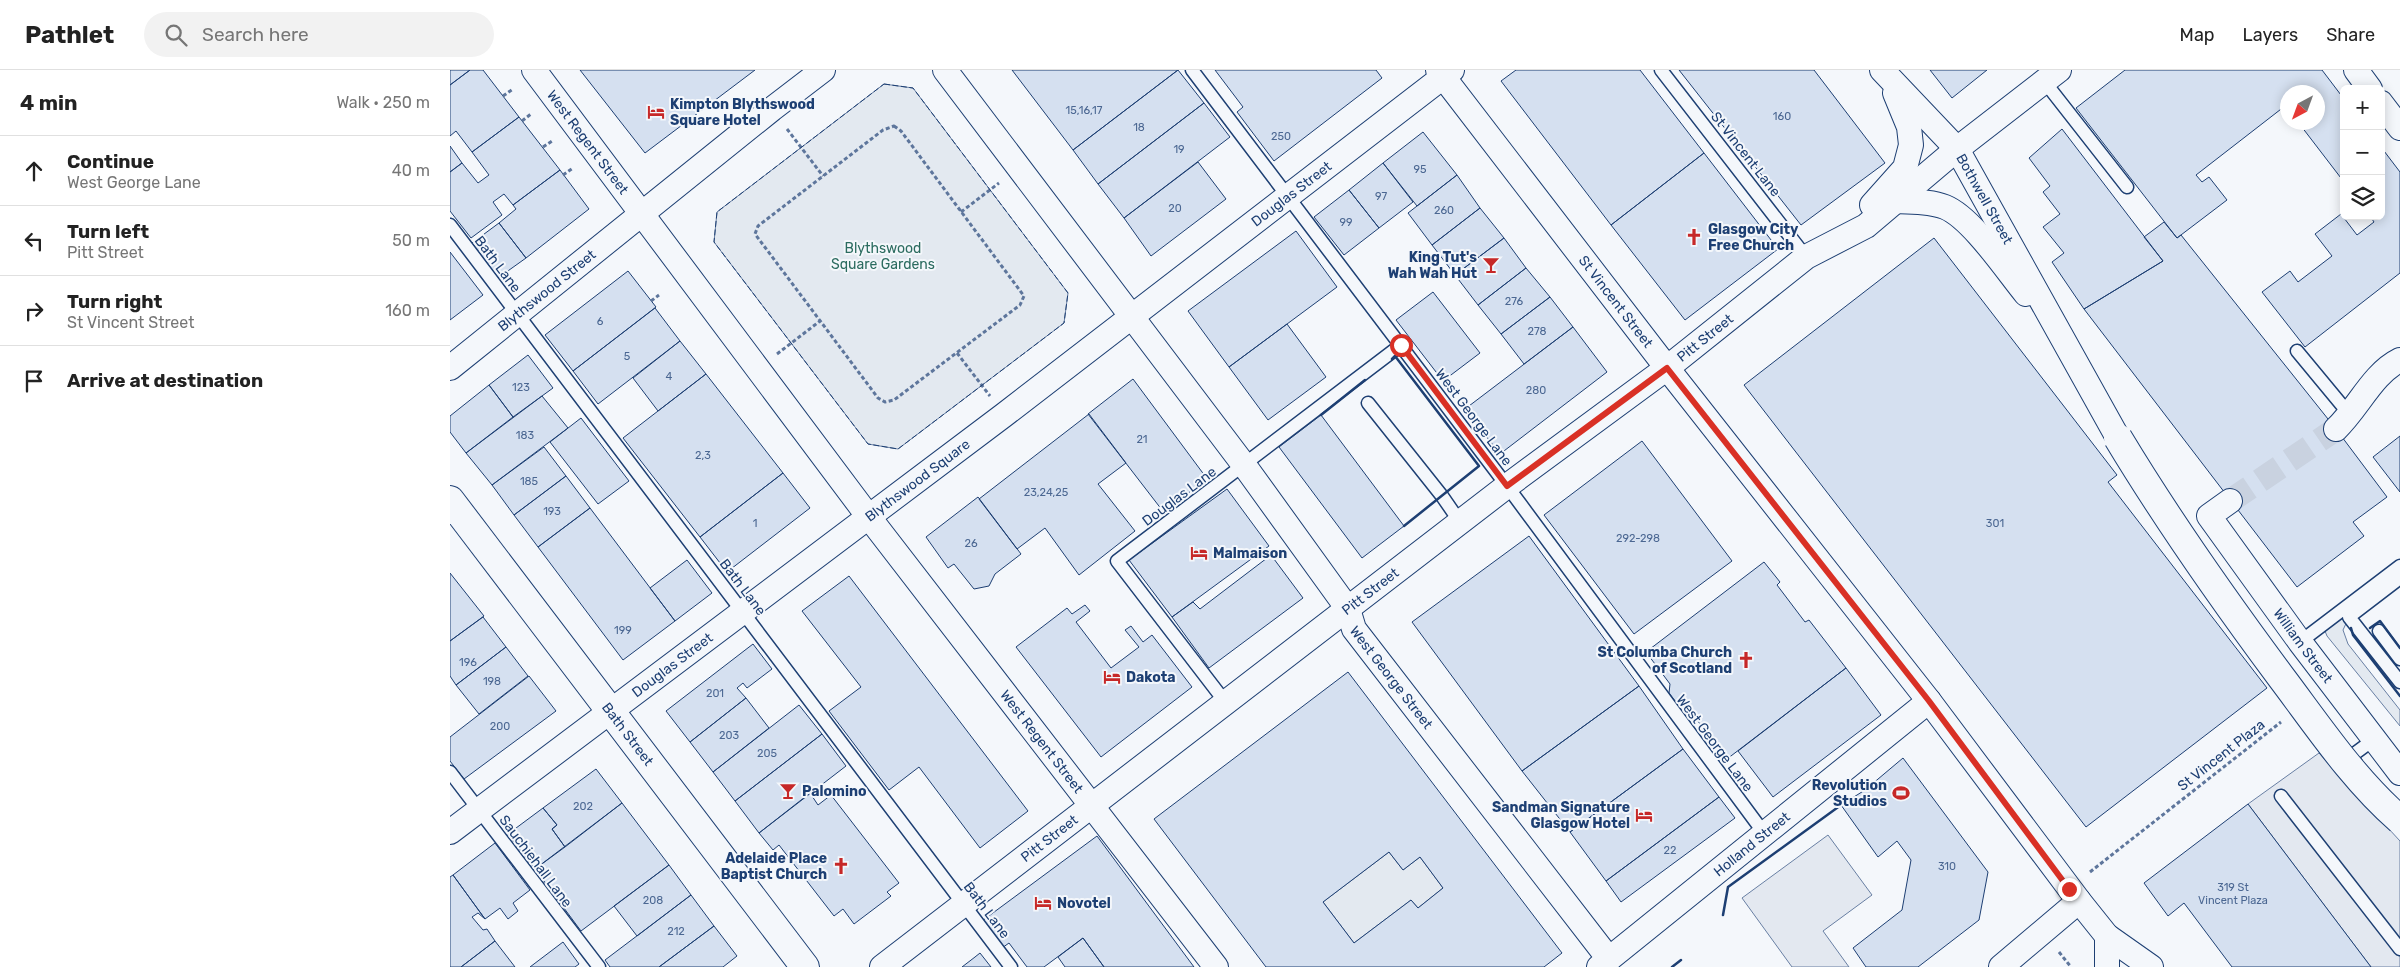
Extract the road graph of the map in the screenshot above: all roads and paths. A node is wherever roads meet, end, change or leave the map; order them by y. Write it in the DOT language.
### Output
graph roads {
  1 [pos="534,70"];
  2 [pos="823,70"];
  3 [pos="945,70"];
  4 [pos="1192,70"];
  5 [pos="1661,70"];
  6 [pos="2356,70"];
  7 [pos="1444,72"];
  8 [pos="1885,74"];
  9 [pos="2051,76"];
  10 [pos="2367,85"];
  11 [pos="513,89"];
  12 [pos="503,96"];
  13 [pos="2385,108"];
  14 [pos="772,109"];
  15 [pos="531,114"];
  16 [pos="522,121"];
  17 [pos="2400,128"];
  18 [pos="552,141"];
  19 [pos="543,147"];
  20 [pos="1957,149"];
  21 [pos="573,168"];
  22 [pos="1020,168"];
  23 [pos="564,175"];
  24 [pos="823,176"];
  25 [pos="2127,187"];
  26 [pos="1287,195"];
  27 [pos="1896,201"];
  28 [pos="962,212"];
  29 [pos="642,213"];
  30 [pos="450,225"];
  31 [pos="1866,226"];
  32 [pos="1806,257"];
  33 [pos="660,295"];
  34 [pos="651,301"];
  35 [pos="518,316"];
  36 [pos="1132,318"];
  37 [pos="820,321"];
  38 [pos="2066,344"];
  39 [pos="1401,345"];
  40 [pos="2297,352"];
  41 [pos="957,353"];
  42 [pos="2400,360"];
  43 [pos="450,368"];
  44 [pos="1667,368"];
  45 [pos="758,369"];
  46 [pos="1368,403"];
  47 [pos="1004,415"];
  48 [pos="2343,422"];
  49 [pos="2118,438"];
  50 [pos="1244,465"];
  51 [pos="1507,486"];
  52 [pos="450,500"];
  53 [pos="2230,501"];
  54 [pos="868,516"];
  55 [pos="1460,522"];
  56 [pos="2400,566"];
  57 [pos="2400,578"];
  58 [pos="1348,609"];
  59 [pos="743,612"];
  60 [pos="2379,631"];
  61 [pos="2300,642"];
  62 [pos="2400,659"];
  63 [pos="2400,682"];
  64 [pos="1929,701"];
  65 [pos="1226,703"];
  66 [pos="610,712"];
  67 [pos="2285,719"];
  68 [pos="2374,740"];
  69 [pos="450,772"];
  70 [pos="2400,773"];
  71 [pos="2281,796"];
  72 [pos="1093,805"];
  73 [pos="480,811"];
  74 [pos="2400,820"];
  75 [pos="450,832"];
  76 [pos="1764,833"];
  77 [pos="2074,895"];
  78 [pos="964,904"];
  79 [pos="2107,936"];
  80 [pos="2400,948"];
  81 [pos="2065,960"];
  82 [pos="1604,963"];
  83 [pos="599,967"];
  84 [pos="806,967"];
  85 [pos="882,967"];
  86 [pos="1011,967"];
  87 [pos="1216,967"];
  88 [pos="2001,967"];
  89 [pos="2070,967"];
  90 [pos="2107,967"];
  91 [pos="2151,967"];
  1 -- 29 [label="street, West Regent Street"];
  2 -- 14 [label="street"];
  3 -- 22 [label="street"];
  4 -- 26 [label="lane, West George Lane"];
  5 -- 32 [label="lane, St Vincent Lane"];
  6 -- 10 [label="street"];
  7 -- 26 [label="street, Douglas Street"];
  7 -- 44 [label="street, St Vincent Street"];
  8 -- 20 [label="street, Bothwell Street"];
  8 -- 31 [label="street"];
  9 -- 20 [label="street, Pitt Street"];
  9 -- 25 [label="lane"];
  11 -- 12 [label="path"];
  13 -- 17 [label="street"];
  14 -- 24 [label="path"];
  14 -- 29 [label="street"];
  15 -- 16 [label="path"];
  18 -- 19 [label="path"];
  20 -- 27 [label="street, Pitt Street"];
  20 -- 38 [label="street, Bothwell Street"];
  21 -- 23 [label="path"];
  22 -- 28 [label="path"];
  22 -- 36 [label="street"];
  24 -- 28 [label="path"];
  24 -- 37 [label="path"];
  26 -- 36 [label="street, Douglas Street"];
  26 -- 39 [label="lane, West George Lane"];
  27 -- 31 [label="street, Pitt Street"];
  27 -- 38 [label="street, Bothwell Street"];
  28 -- 41 [label="path"];
  29 -- 35 [label="street, Blythswood Street"];
  29 -- 45 [label="street, Blythswood Square"];
  30 -- 35 [label="lane, Bath Lane"];
  31 -- 32 [label="street, Pitt Street"];
  32 -- 44 [label="street, Pitt Street"];
  33 -- 34 [label="path"];
  35 -- 43 [label="street, Blythswood Street"];
  35 -- 59 [label="lane, Bath Lane"];
  36 -- 47 [label="street, Blythswood Square"];
  36 -- 50 [label="street, West George Street"];
  37 -- 41 [label="path"];
  37 -- 45 [label="path"];
  38 -- 49 [label="street, Bothwell Street"];
  39 -- 50 [label="lane, Douglas Lane"];
  39 -- 51 [label="lane, West George Lane"];
  40 -- 48 [label="lane"];
  41 -- 47 [label="path"];
  42 -- 48 [label="street"];
  44 -- 51 [label="street, Pitt Street"];
  44 -- 64 [label="street, St Vincent Street"];
  45 -- 54 [label="street, Blythswood Square"];
  46 -- 55 [label="lane"];
  47 -- 54 [label="street, Blythswood Square"];
  49 -- 74 [label="main road, bridge"];
  50 -- 58 [label="street, West George Street"];
  50 -- 65 [label="lane, Douglas Lane"];
  51 -- 55 [label="street, Pitt Street"];
  51 -- 76 [label="lane, West George Lane"];
  52 -- 66 [label="main road, Bath Street"];
  53 -- 61 [label="street, William Street"];
  54 -- 59 [label="street, Douglas Street"];
  54 -- 72 [label="street, West Regent Street"];
  55 -- 58 [label="street, Pitt Street"];
  56 -- 61 [label="lane"];
  57 -- 63 [label="lane"];
  58 -- 65 [label="street, Pitt Street"];
  58 -- 82 [label="street, West George Street"];
  59 -- 66 [label="street, Douglas Street"];
  59 -- 78 [label="lane, Bath Lane"];
  60 -- 62 [label="lane"];
  61 -- 68 [label="street, William Street"];
  64 -- 76 [label="street, Holland Street"];
  64 -- 77 [label="street, St Vincent Street"];
  65 -- 72 [label="street, Pitt Street"];
  66 -- 73 [label="street, Douglas Street"];
  66 -- 84 [label="main road, Bath Street"];
  67 -- 77 [label="path, St Vincent Plaza"];
  68 -- 70 [label="street, William Street"];
  68 -- 74 [label="lane"];
  69 -- 73 [label="lane, Sauchiehall Lane"];
  71 -- 80 [label="lane"];
  72 -- 78 [label="street, Pitt Street"];
  72 -- 87 [label="street, West Regent Street"];
  73 -- 75 [label="street, Douglas Street"];
  73 -- 83 [label="lane, Sauchiehall Lane"];
  76 -- 82 [label="street, Holland Street"];
  77 -- 79 [label="street, St Vincent Street"];
  77 -- 88 [label="street"];
  78 -- 85 [label="street, Pitt Street"];
  78 -- 86 [label="lane, Bath Lane"];
  79 -- 90 [label="street"];
  79 -- 91 [label="street, St Vincent Street"];
  81 -- 89 [label="path"];
}
